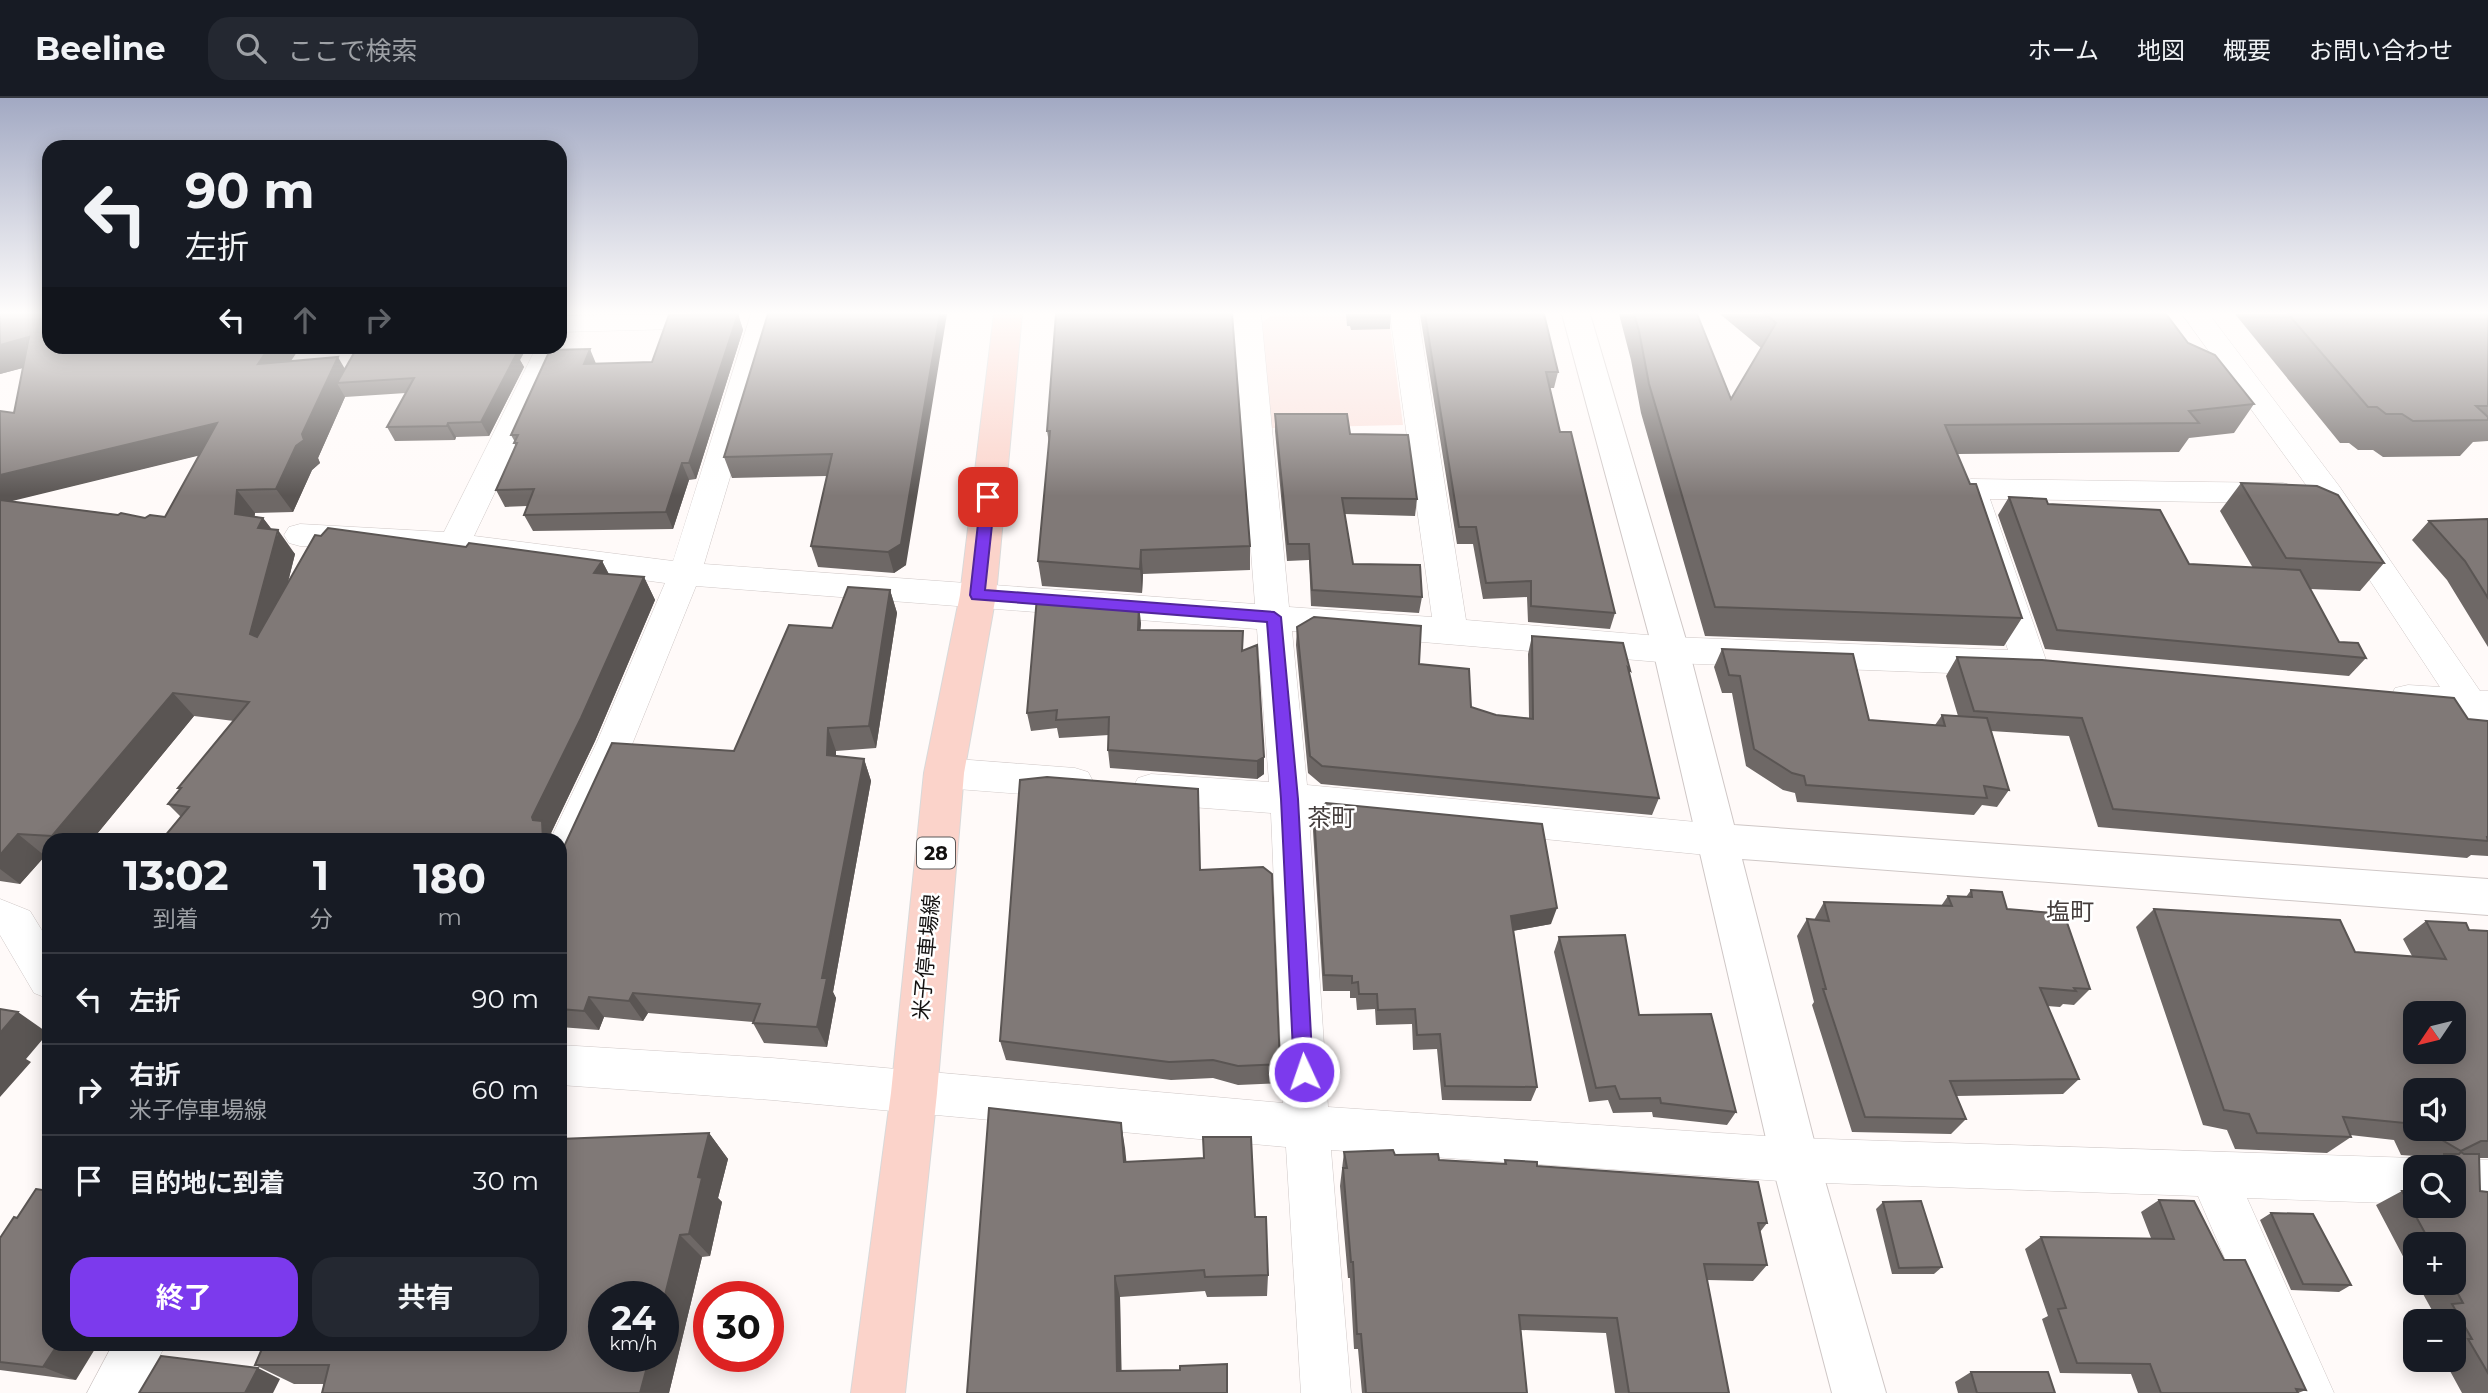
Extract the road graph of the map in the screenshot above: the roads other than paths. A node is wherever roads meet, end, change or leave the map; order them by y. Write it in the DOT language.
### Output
graph roads {
  1 [pos="537,374"];
  2 [pos="754,374"];
  3 [pos="1002,374"];
  4 [pos="1252,374"];
  5 [pos="1413,374"];
  6 [pos="1594,374"];
  7 [pos="2240,374"];
  8 [pos="2328,494"];
  9 [pos="300,535"];
  10 [pos="454,544"];
  11 [pos="685,574"];
  12 [pos="978,595"];
  13 [pos="1274,617"];
  14 [pos="1451,631"];
  15 [pos="1671,650"];
  16 [pos="2373,694"];
  17 [pos="2482,713"];
  18 [pos="944,773"];
  19 [pos="1289,799"];
  20 [pos="1717,840"];
  21 [pos="567,844"];
  22 [pos="2488,897"];
  23 [pos="0,916"];
  24 [pos="42,968"];
  25 [pos="567,1065"];
  26 [pos="914,1093"];
  27 [pos="1307,1127"];
  28 [pos="1795,1160"];
  29 [pos="2213,1176"];
  30 [pos="2403,1181"];
  31 [pos="2466,1182"];
  32 [pos="2488,1183"];
  33 [pos="137,1351"];
  34 [pos="112,1393"];
  35 [pos="878,1393"];
  36 [pos="1326,1393"];
  37 [pos="1858,1393"];
  38 [pos="2309,1393"];
  1 -- 10 [label="street"];
  2 -- 11 [label="street"];
  3 -- 12 [label="main road, 米子停車場線 / 28"];
  4 -- 13 [label="street"];
  5 -- 14 [label="street"];
  6 -- 15 [label="street"];
  7 -- 8 [label="street"];
  8 -- 15 [label="street"];
  8 -- 17 [label="street"];
  9 -- 10 [label="street"];
  10 -- 11 [label="street"];
  11 -- 12 [label="street"];
  11 -- 21 [label="street"];
  12 -- 13 [label="street"];
  12 -- 18 [label="main road, 米子停車場線 / 28"];
  13 -- 14 [label="street"];
  13 -- 19 [label="street"];
  14 -- 15 [label="street"];
  15 -- 20 [label="street"];
  16 -- 17 [label="street"];
  18 -- 19 [label="street"];
  18 -- 26 [label="main road, 米子停車場線 / 28"];
  19 -- 20 [label="street"];
  19 -- 27 [label="street"];
  20 -- 22 [label="street"];
  20 -- 28 [label="street"];
  23 -- 24 [label="street"];
  25 -- 26 [label="street"];
  26 -- 27 [label="street"];
  26 -- 35 [label="main road, 米子停車場線 / 28"];
  27 -- 28 [label="street"];
  27 -- 36 [label="street"];
  28 -- 29 [label="street"];
  28 -- 37 [label="street"];
  29 -- 30 [label="street"];
  29 -- 38 [label="street"];
  31 -- 32 [label="street"];
  33 -- 34 [label="street"];
}
